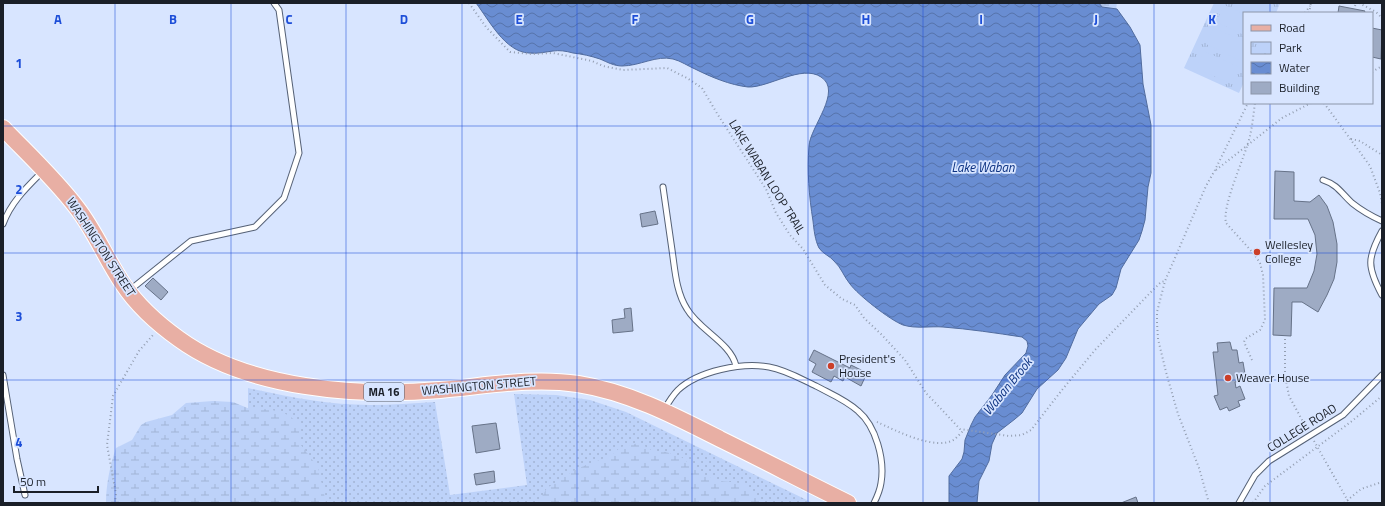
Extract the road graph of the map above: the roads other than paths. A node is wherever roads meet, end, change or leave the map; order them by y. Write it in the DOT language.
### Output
graph roads {
  1 [pos="274,3"];
  2 [pos="3,128"];
  3 [pos="43,170"];
  4 [pos="1323,180"];
  5 [pos="663,187"];
  6 [pos="1382,221"];
  7 [pos="3,224"];
  8 [pos="1382,231"];
  9 [pos="128,291"];
  10 [pos="1382,295"];
  11 [pos="736,366"];
  12 [pos="3,375"];
  13 [pos="1382,375"];
  14 [pos="664,411"];
  15 [pos="25,495"];
  16 [pos="848,503"];
  17 [pos="874,503"];
  18 [pos="1239,503"];
  1 -- 9 [label="lane"];
  2 -- 3 [label="main road, WASHINGTON STREET / MA 16"];
  3 -- 7 [label="lane"];
  3 -- 9 [label="main road, WASHINGTON STREET / MA 16"];
  4 -- 6 [label="lane"];
  5 -- 11 [label="lane"];
  8 -- 10 [label="lane"];
  9 -- 14 [label="main road, WASHINGTON STREET / MA 16"];
  11 -- 14 [label="lane"];
  11 -- 17 [label="lane"];
  12 -- 15 [label="lane"];
  13 -- 18 [label="lane, COLLEGE ROAD"];
  14 -- 16 [label="main road, WASHINGTON STREET / MA 16"];
}
